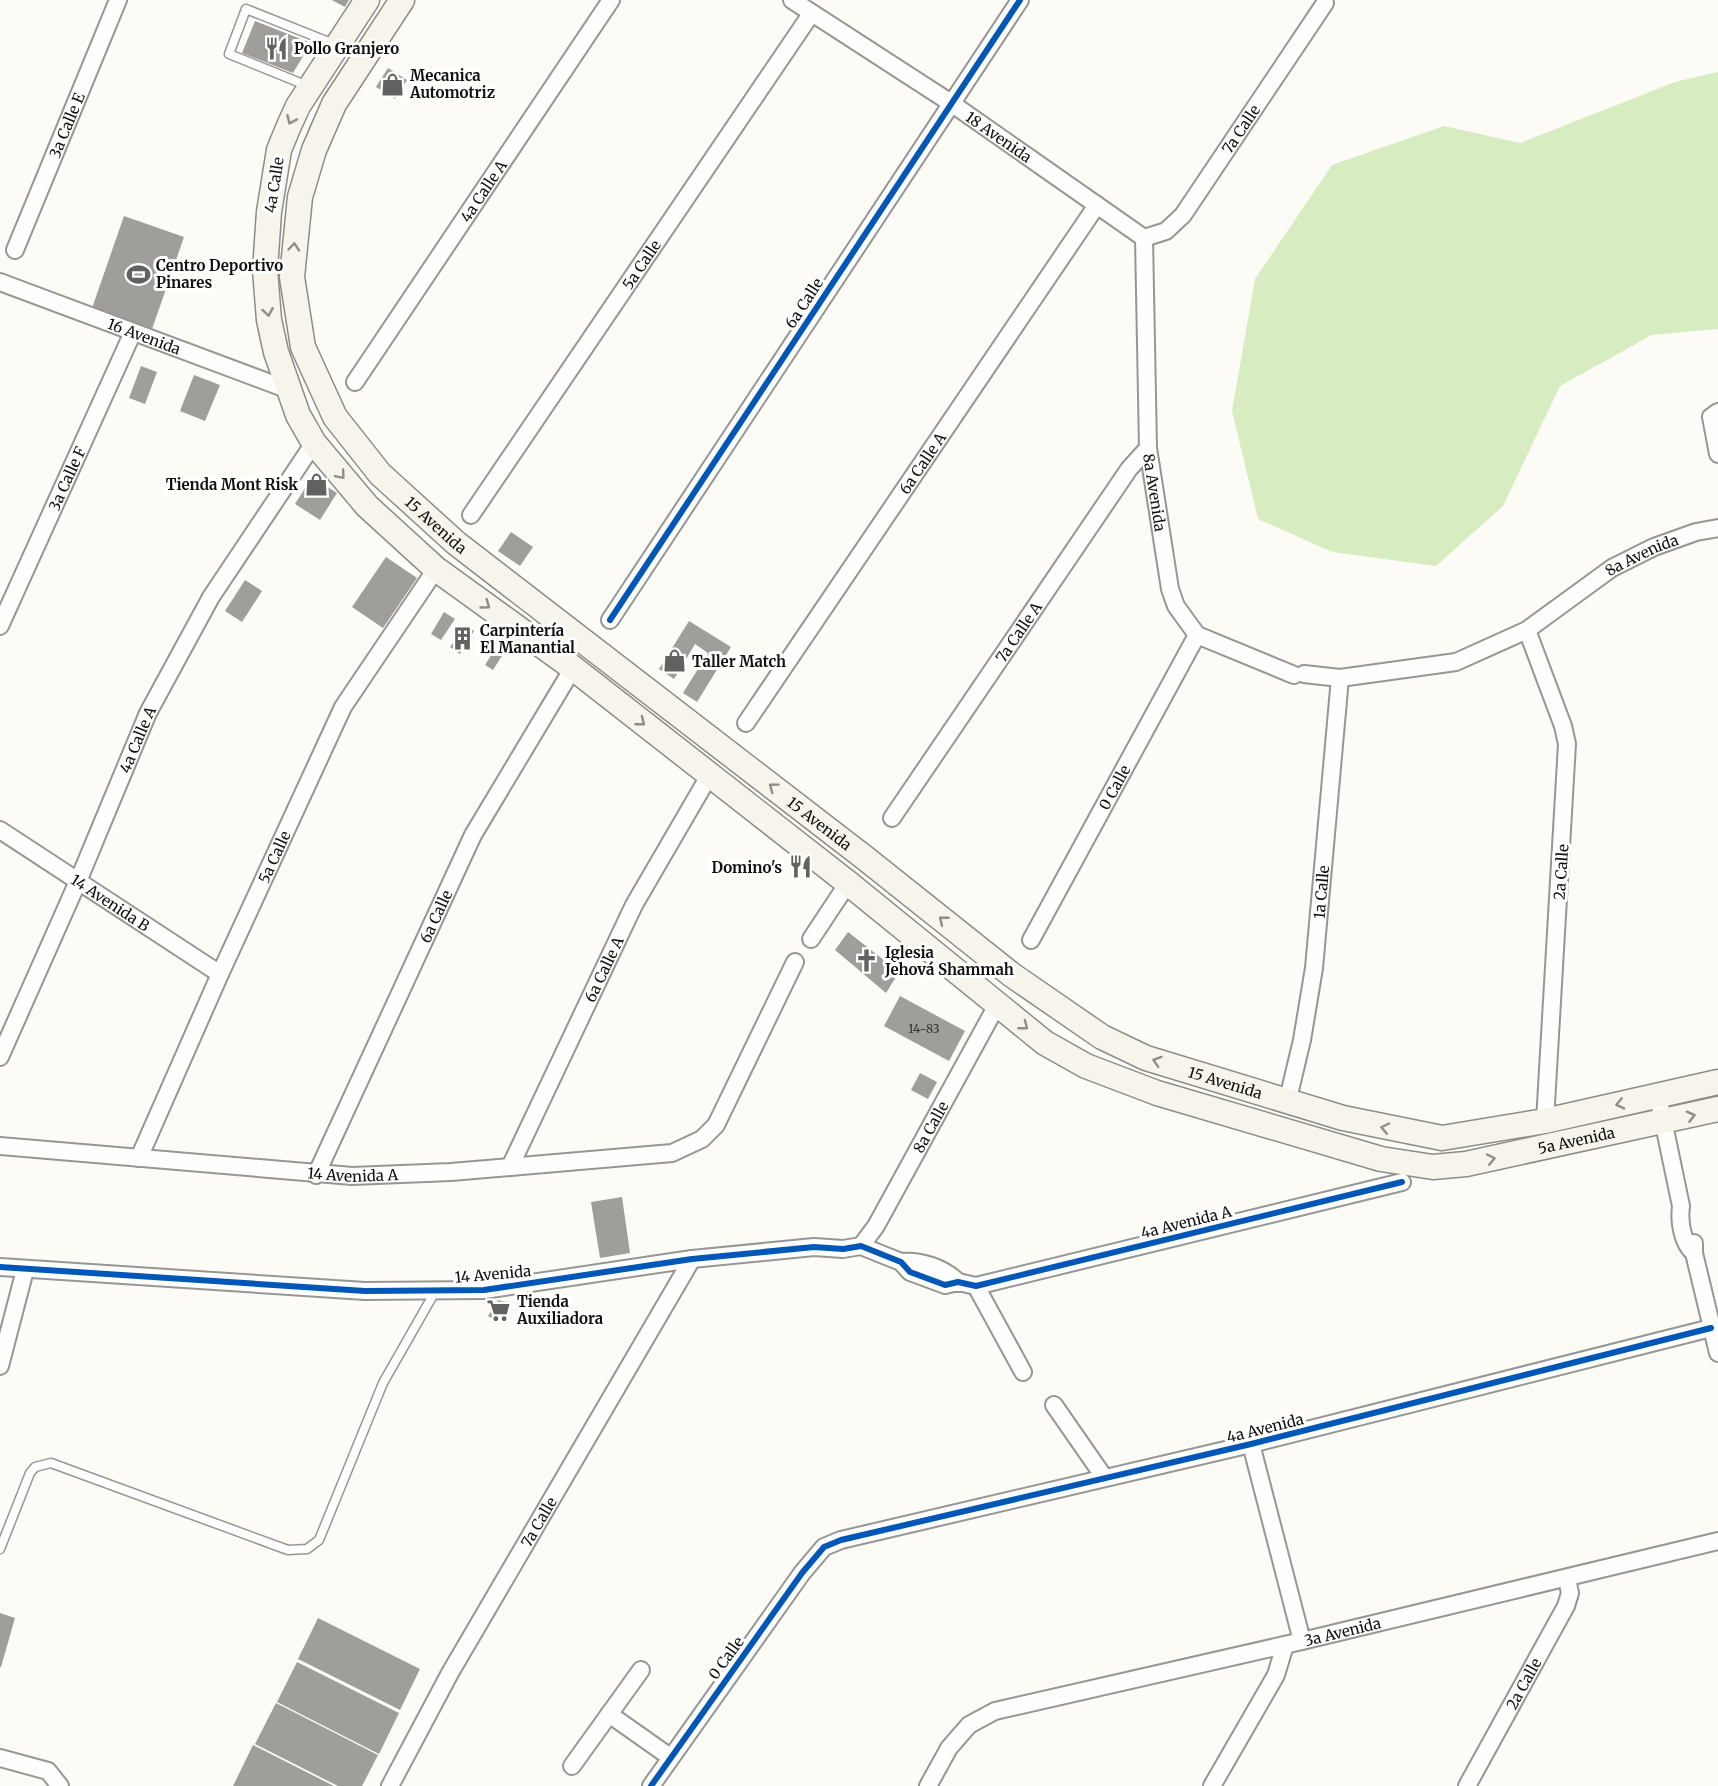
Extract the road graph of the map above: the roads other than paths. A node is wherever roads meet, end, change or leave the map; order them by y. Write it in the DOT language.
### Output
graph roads {
  1 [pos="118,0"];
  2 [pos="367,0"];
  3 [pos="402,0"];
  4 [pos="611,0"];
  5 [pos="792,0"];
  6 [pos="1020,0"];
  7 [pos="1325,3"];
  8 [pos="812,14"];
  9 [pos="338,45"];
  10 [pos="310,87"];
  11 [pos="951,103"];
  12 [pos="1097,205"];
  13 [pos="1144,238"];
  14 [pos="15,250"];
  15 [pos="0,282"];
  16 [pos="133,332"];
  17 [pos="303,347"];
  18 [pos="355,382"];
  19 [pos="289,390"];
  20 [pos="1718,412"];
  21 [pos="314,443"];
  22 [pos="1148,448"];
  23 [pos="1718,454"];
  24 [pos="471,515"];
  25 [pos="1718,528"];
  26 [pos="436,569"];
  27 [pos="610,620"];
  28 [pos="0,626"];
  29 [pos="1527,630"];
  30 [pos="1197,634"];
  31 [pos="573,668"];
  32 [pos="1340,678"];
  33 [pos="746,723"];
  34 [pos="710,776"];
  35 [pos="892,818"];
  36 [pos="0,830"];
  37 [pos="79,879"];
  38 [pos="848,882"];
  39 [pos="811,939"];
  40 [pos="1031,940"];
  41 [pos="795,962"];
  42 [pos="220,974"];
  43 [pos="997,1005"];
  44 [pos="0,1057"];
  45 [pos="1718,1082"];
  46 [pos="1658,1096"];
  47 [pos="1287,1103"];
  48 [pos="1718,1109"];
  49 [pos="1545,1121"];
  50 [pos="1664,1123"];
  51 [pos="1442,1138"];
  52 [pos="0,1146"];
  53 [pos="139,1158"];
  54 [pos="510,1167"];
  55 [pos="1433,1167"];
  56 [pos="316,1175"];
  57 [pos="1402,1182"];
  58 [pos="861,1246"];
  59 [pos="692,1259"];
  60 [pos="0,1267"];
  61 [pos="25,1270"];
  62 [pos="976,1286"];
  63 [pos="436,1290"];
  64 [pos="1712,1305"];
  65 [pos="1711,1328"];
  66 [pos="1718,1353"];
  67 [pos="0,1366"];
  68 [pos="1023,1372"];
  69 [pos="1054,1405"];
  70 [pos="1251,1444"];
  71 [pos="1104,1477"];
  72 [pos="1718,1541"];
  73 [pos="824,1547"];
  74 [pos="0,1549"];
  75 [pos="1567,1579"];
  76 [pos="1302,1641"];
  77 [pos="1284,1645"];
  78 [pos="641,1670"];
  79 [pos="609,1714"];
  80 [pos="670,1757"];
  81 [pos="0,1758"];
  82 [pos="572,1766"];
  83 [pos="60,1786"];
  84 [pos="390,1786"];
  85 [pos="651,1786"];
  86 [pos="928,1786"];
  87 [pos="1212,1786"];
  88 [pos="1467,1786"];
  1 -- 14 [label="street, 3a Calle E"];
  2 -- 9 [label="main road, 4a Calle"];
  17 -- 3 [label="main road, 4a Calle, one-way"];
  4 -- 18 [label="street, 4a Calle A"];
  5 -- 8 [label="street, 18 Avenida"];
  6 -- 11 [label="street, 6a Calle"];
  7 -- 13 [label="street, 7a Calle"];
  8 -- 11 [label="street, 18 Avenida"];
  8 -- 24 [label="street, 5a Calle"];
  9 -- 10 [label="main road, 4a Calle"];
  9 -- 10 [label="lane"];
  10 -- 19 [label="main road, 4a Calle, one-way"];
  11 -- 12 [label="street, 18 Avenida"];
  11 -- 27 [label="street, 6a Calle"];
  12 -- 13 [label="street, 18 Avenida"];
  12 -- 33 [label="street, 6a Calle A"];
  13 -- 22 [label="street, 8a Avenida"];
  15 -- 16 [label="street, 16 Avenida"];
  16 -- 19 [label="street, 16 Avenida"];
  16 -- 28 [label="street, 3a Calle F"];
  47 -- 17 [label="main road, 15 Avenida, one-way"];
  19 -- 21 [label="main road, 15 Avenida"];
  20 -- 23 [label="street"];
  21 -- 26 [label="main road, 15 Avenida, one-way"];
  21 -- 37 [label="street, 4a Calle A"];
  22 -- 30 [label="street, 8a Avenida"];
  22 -- 35 [label="street, 7a Calle A"];
  25 -- 29 [label="street, 8a Avenida"];
  26 -- 31 [label="main road, 15 Avenida, one-way"];
  26 -- 42 [label="street, 5a Calle"];
  29 -- 32 [label="street, 8a Avenida"];
  29 -- 49 [label="street, 2a Calle"];
  30 -- 32 [label="street, 8a Avenida"];
  30 -- 40 [label="street, 0 Calle"];
  31 -- 34 [label="main road, 15 Avenida, one-way"];
  31 -- 56 [label="street, 6a Calle"];
  32 -- 47 [label="street, 1a Calle"];
  34 -- 38 [label="main road, 15 Avenida"];
  34 -- 54 [label="street, 6a Calle A"];
  36 -- 37 [label="street, 14 Avenida B"];
  37 -- 42 [label="street, 14 Avenida B"];
  37 -- 44 [label="street, 4a Calle A"];
  38 -- 39 [label="street"];
  38 -- 43 [label="main road, 15 Avenida"];
  41 -- 54 [label="street, 14 Avenida A"];
  42 -- 53 [label="street, 5a Calle"];
  43 -- 55 [label="main road, 15 Avenida, one-way"];
  43 -- 58 [label="street, 8a Calle"];
  45 -- 46 [label="main road, 5a Avenida"];
  46 -- 49 [label="main road, 5a Avenida, one-way"];
  46 -- 50 [label="street"];
  51 -- 47 [label="main road, 15 Avenida, one-way"];
  50 -- 48 [label="main road, 5a Avenida, one-way"];
  49 -- 51 [label="main road, 5a Avenida"];
  55 -- 50 [label="main road, 5a Avenida, one-way"];
  50 -- 64 [label="street"];
  52 -- 53 [label="street, 14 Avenida A"];
  53 -- 56 [label="street, 14 Avenida A"];
  54 -- 56 [label="street, 14 Avenida A"];
  57 -- 62 [label="street, 4a Avenida A"];
  58 -- 59 [label="street, 14 Avenida"];
  58 -- 62 [label="street, 14 Avenida"];
  59 -- 63 [label="street, 14 Avenida"];
  59 -- 84 [label="street, 7a Calle"];
  60 -- 61 [label="street, 14 Avenida"];
  61 -- 63 [label="street, 14 Avenida"];
  61 -- 67 [label="street"];
  62 -- 68 [label="street"];
  63 -- 74 [label="lane"];
  64 -- 65 [label="street"];
  65 -- 66 [label="street"];
  65 -- 70 [label="street, 4a Avenida"];
  69 -- 71 [label="street"];
  70 -- 71 [label="street, 4a Avenida"];
  70 -- 76 [label="street"];
  71 -- 73 [label="street, 4a Avenida"];
  72 -- 75 [label="street, 3a Avenida"];
  73 -- 80 [label="street, 0 Calle"];
  75 -- 76 [label="street, 3a Avenida"];
  75 -- 88 [label="street, 2a Calle"];
  76 -- 77 [label="street, 3a Avenida"];
  77 -- 86 [label="street, 3a Avenida"];
  77 -- 87 [label="street"];
  78 -- 79 [label="street"];
  79 -- 80 [label="street"];
  79 -- 82 [label="street"];
  80 -- 85 [label="street, 0 Calle"];
  81 -- 83 [label="street"];
}
